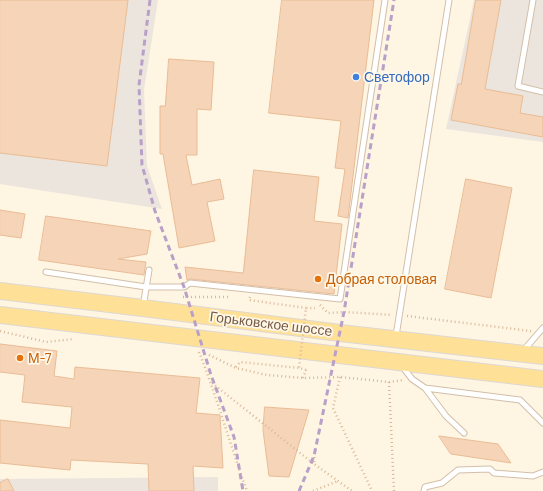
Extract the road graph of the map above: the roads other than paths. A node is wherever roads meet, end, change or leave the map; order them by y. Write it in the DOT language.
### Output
graph roads {
  1 [pos="385,0"];
  2 [pos="449,0"];
  3 [pos="533,0"];
  4 [pos="543,92"];
  5 [pos="148,270"];
  6 [pos="46,272"];
  7 [pos="146,287"];
  8 [pos="0,291"];
  9 [pos="143,308"];
  10 [pos="0,315"];
  11 [pos="543,328"];
  12 [pos="396,339"];
  13 [pos="521,354"];
  14 [pos="543,356"];
  15 [pos="399,362"];
  16 [pos="543,379"];
  17 [pos="425,388"];
  18 [pos="543,423"];
  19 [pos="464,433"];
  20 [pos="543,472"];
  21 [pos="424,491"];
  1 -- 7 [label="lane"];
  2 -- 12 [label="lane"];
  3 -- 4 [label="lane"];
  5 -- 7 [label="lane"];
  6 -- 7 [label="lane"];
  7 -- 9 [label="lane"];
  8 -- 9 [label="main road, Горьковское шоссе"];
  9 -- 12 [label="main road, Горьковское шоссе"];
  10 -- 15 [label="main road, Горьковское шоссе"];
  11 -- 13 [label="lane"];
  12 -- 13 [label="main road, Горьковское шоссе"];
  13 -- 14 [label="main road, Горьковское шоссе"];
  15 -- 16 [label="main road, Горьковское шоссе"];
  15 -- 17 [label="lane"];
  17 -- 18 [label="lane"];
  17 -- 19 [label="lane"];
  20 -- 21 [label="lane"];
}
